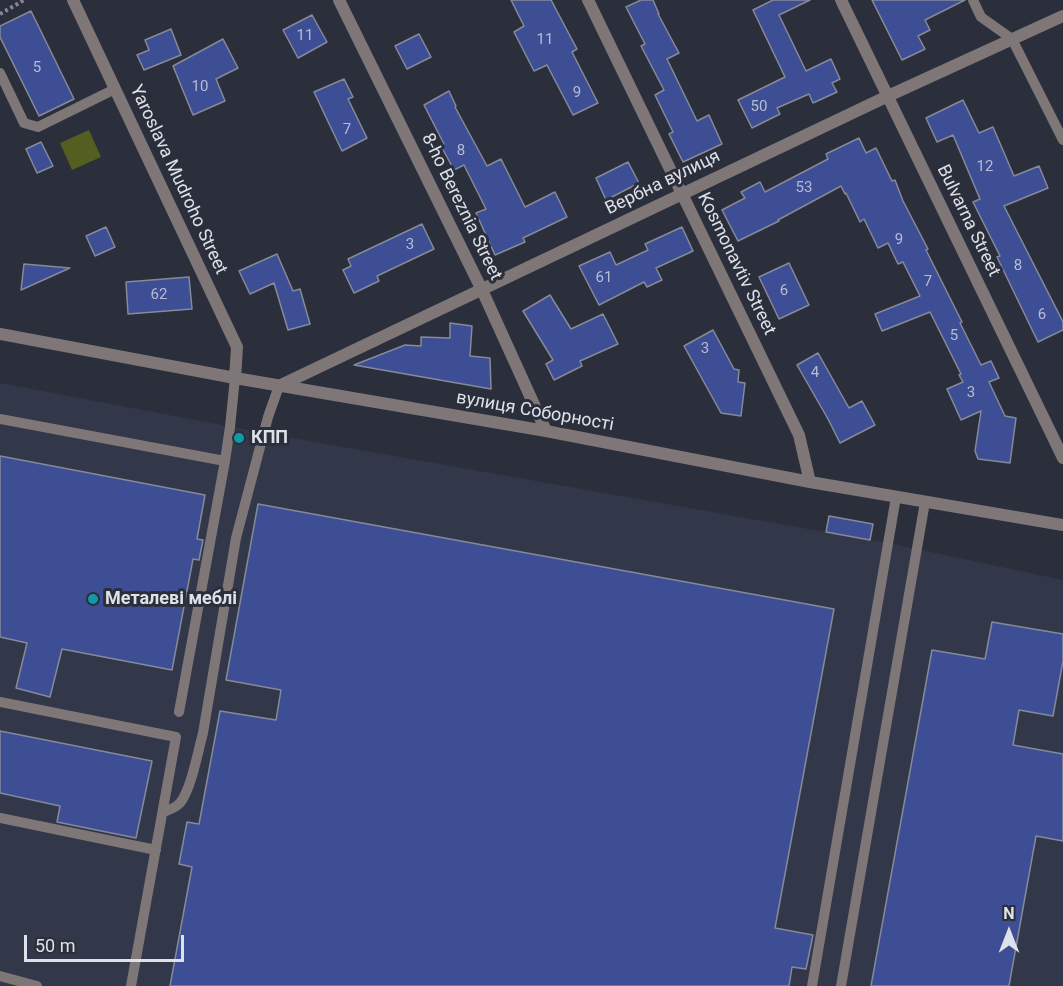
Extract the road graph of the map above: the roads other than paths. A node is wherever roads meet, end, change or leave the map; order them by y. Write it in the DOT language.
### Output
graph roads {
  1 [pos="73,0"];
  2 [pos="339,0"];
  3 [pos="588,0"];
  4 [pos="842,0"];
  5 [pos="973,0"];
  6 [pos="1063,16"];
  7 [pos="1012,39"];
  8 [pos="0,73"];
  9 [pos="115,88"];
  10 [pos="888,96"];
  11 [pos="1063,140"];
  12 [pos="682,194"];
  13 [pos="482,290"];
  14 [pos="0,334"];
  15 [pos="235,378"];
  16 [pos="279,386"];
  17 [pos="0,419"];
  18 [pos="546,431"];
  19 [pos="1063,458"];
  20 [pos="225,461"];
  21 [pos="810,482"];
  22 [pos="896,497"];
  23 [pos="926,502"];
  24 [pos="1063,525"];
  25 [pos="0,702"];
  26 [pos="179,712"];
  27 [pos="163,812"];
  28 [pos="0,818"];
  29 [pos="156,850"];
  30 [pos="0,976"];
  31 [pos="37,986"];
  32 [pos="130,986"];
  33 [pos="812,986"];
  34 [pos="841,986"];
  1 -- 9 [label="street, Yaroslava Mudroho Street"];
  2 -- 13 [label="street, 8-ho Bereznia Street"];
  3 -- 12 [label="street, Kosmonavtiv Street"];
  4 -- 10 [label="street, Bulvarna Street"];
  5 -- 7 [label="lane"];
  6 -- 7 [label="street, Вербна вулиця"];
  7 -- 10 [label="street, Вербна вулиця"];
  7 -- 11 [label="lane"];
  8 -- 9 [label="lane"];
  9 -- 15 [label="street, Yaroslava Mudroho Street"];
  10 -- 12 [label="street, Вербна вулиця"];
  10 -- 19 [label="street, Bulvarna Street"];
  12 -- 13 [label="street, Вербна вулиця"];
  12 -- 21 [label="street, Kosmonavtiv Street"];
  13 -- 16 [label="street, Вербна вулиця"];
  13 -- 18 [label="street, 8-ho Bereznia Street"];
  14 -- 15 [label="street, вулиця Соборності"];
  15 -- 16 [label="street, вулиця Соборності"];
  15 -- 20 [label="lane"];
  16 -- 18 [label="street, вулиця Соборності"];
  16 -- 27 [label="lane"];
  17 -- 20 [label="lane"];
  18 -- 21 [label="street, вулиця Соборності"];
  20 -- 26 [label="lane"];
  21 -- 22 [label="street, вулиця Соборності"];
  22 -- 23 [label="street, вулиця Соборності"];
  22 -- 33 [label="lane"];
  23 -- 24 [label="street, вулиця Соборності"];
  23 -- 34 [label="lane"];
  25 -- 27 [label="lane"];
  27 -- 29 [label="lane"];
  28 -- 29 [label="lane"];
  29 -- 32 [label="lane"];
  30 -- 31 [label="lane"];
}
